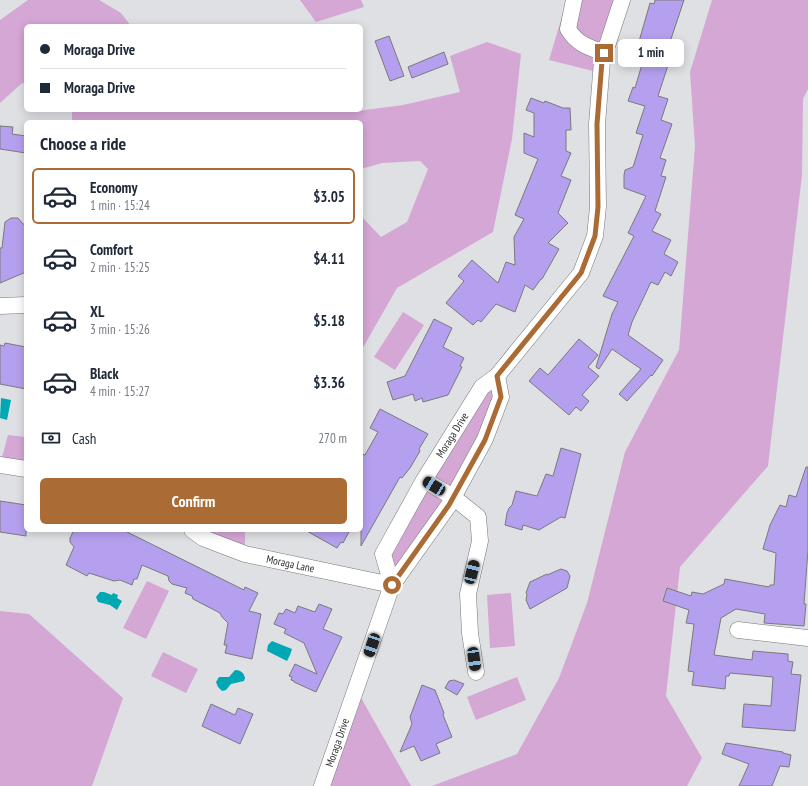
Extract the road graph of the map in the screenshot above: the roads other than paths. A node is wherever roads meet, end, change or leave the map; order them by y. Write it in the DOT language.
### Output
graph roads {
  1 [pos="574,0"];
  2 [pos="622,0"];
  3 [pos="604,53"];
  4 [pos="24,305"];
  5 [pos="0,306"];
  6 [pos="497,376"];
  7 [pos="0,465"];
  8 [pos="24,469"];
  9 [pos="424,480"];
  10 [pos="453,497"];
  11 [pos="195,532"];
  12 [pos="392,585"];
  13 [pos="738,630"];
  14 [pos="808,638"];
  15 [pos="476,672"];
  16 [pos="322,786"];
  1 -- 3 [label="street"];
  2 -- 3 [label="street, Moraga Drive"];
  3 -- 6 [label="street, Moraga Drive"];
  4 -- 5 [label="street"];
  6 -- 9 [label="street, Moraga Drive"];
  6 -- 10 [label="street, Moraga Drive"];
  7 -- 8 [label="street"];
  9 -- 10 [label="street"];
  9 -- 12 [label="street, Moraga Drive"];
  10 -- 12 [label="street, Moraga Drive"];
  10 -- 15 [label="street"];
  11 -- 12 [label="street, Moraga Lane"];
  12 -- 16 [label="street, Moraga Drive"];
  13 -- 14 [label="street"];
}
